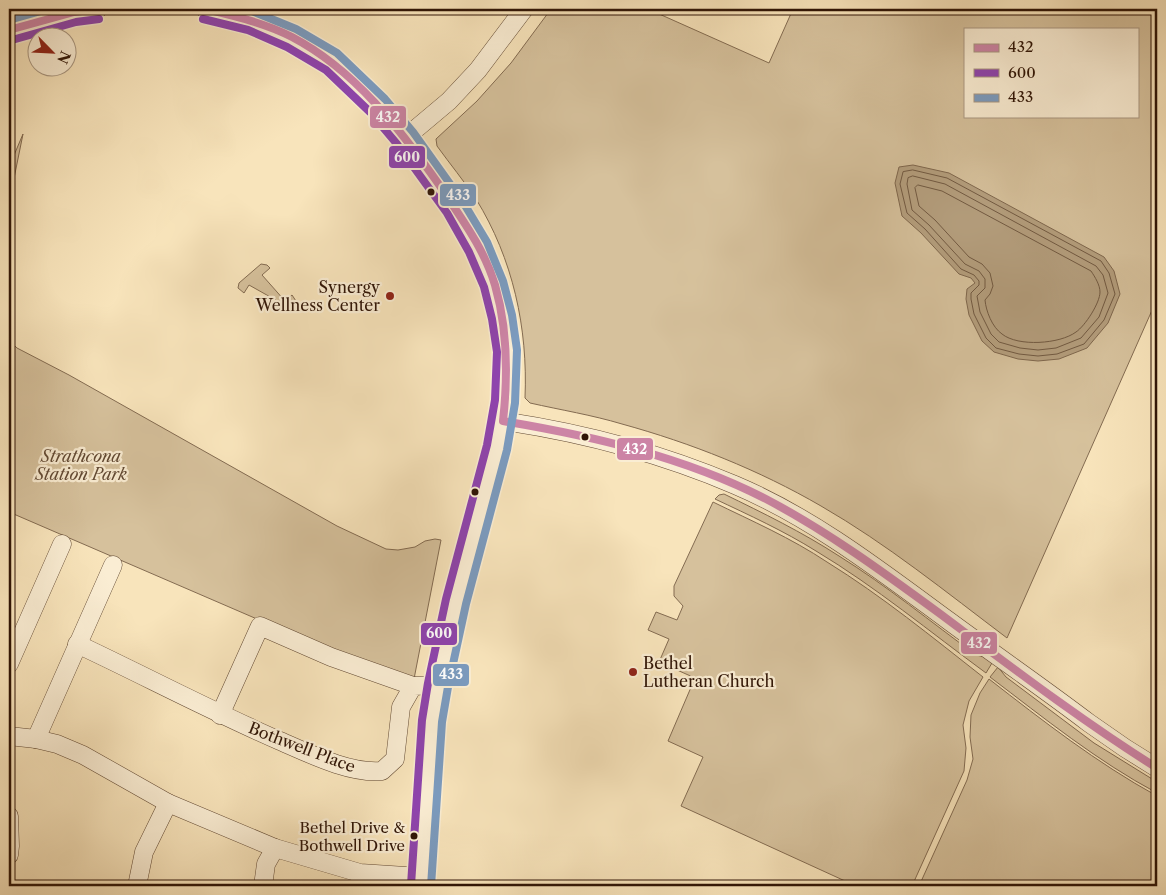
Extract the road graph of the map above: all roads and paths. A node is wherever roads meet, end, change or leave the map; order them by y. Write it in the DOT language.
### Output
graph roads {
  1 [pos="98,9"];
  2 [pos="205,9"];
  3 [pos="524,9"];
  4 [pos="9,30"];
  5 [pos="405,138"];
  6 [pos="503,421"];
  7 [pos="62,544"];
  8 [pos="113,565"];
  9 [pos="77,644"];
  10 [pos="9,664"];
  11 [pos="438,685"];
  12 [pos="413,686"];
  13 [pos="220,715"];
  14 [pos="9,736"];
  15 [pos="36,739"];
  16 [pos="1157,768"];
  17 [pos="168,803"];
  18 [pos="9,816"];
  19 [pos="275,848"];
  20 [pos="9,855"];
  21 [pos="421,882"];
  22 [pos="137,886"];
  23 [pos="262,886"];
  1 -- 4 [label="street"];
  2 -- 5 [label="street"];
  3 -- 5 [label="street"];
  5 -- 6 [label="street"];
  6 -- 11 [label="street"];
  6 -- 16 [label="street"];
  7 -- 10 [label="street"];
  8 -- 9 [label="street"];
  9 -- 13 [label="street, Bothwell Place"];
  9 -- 15 [label="street"];
  11 -- 12 [label="street"];
  11 -- 21 [label="street"];
  12 -- 13 [label="street"];
  12 -- 13 [label="street, Bothwell Place"];
  14 -- 15 [label="street"];
  15 -- 17 [label="street"];
  17 -- 19 [label="street"];
  17 -- 22 [label="street"];
  18 -- 20 [label="street"];
  19 -- 21 [label="street"];
  19 -- 23 [label="street"];
}
